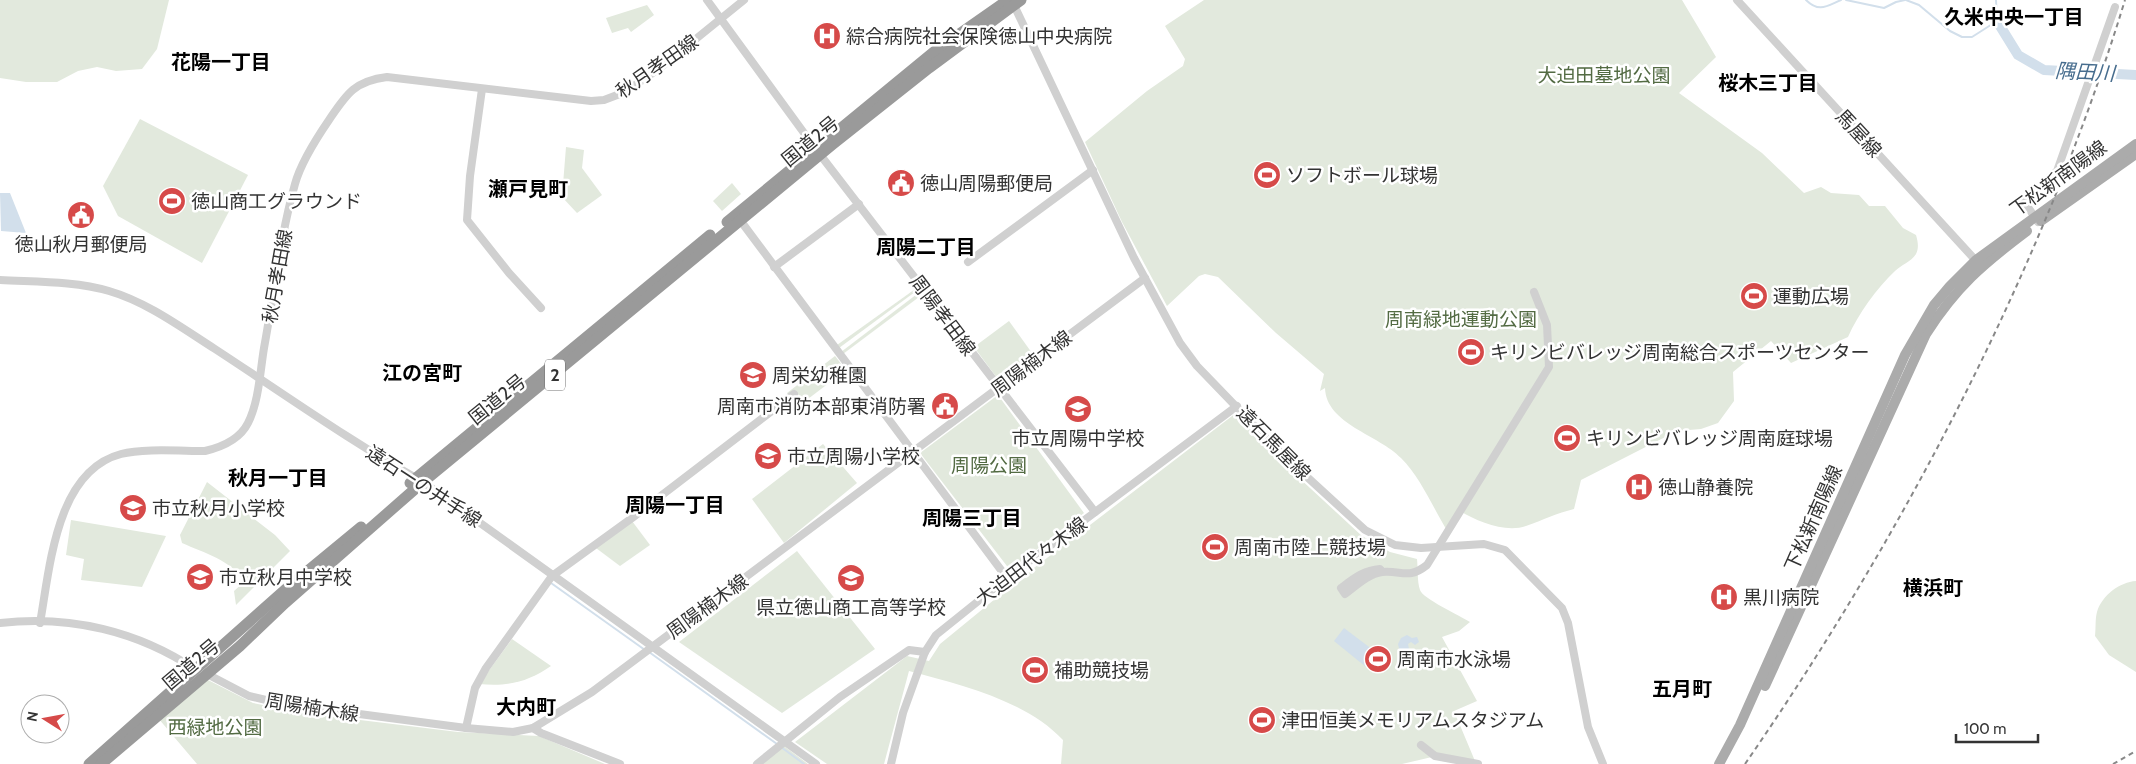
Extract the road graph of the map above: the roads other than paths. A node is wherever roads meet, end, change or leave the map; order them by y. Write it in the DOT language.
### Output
graph roads {
  1 [pos="707,0"];
  2 [pos="744,0"];
  3 [pos="1737,0"];
  4 [pos="1014,1"];
  5 [pos="2115,7"];
  6 [pos="722,19"];
  7 [pos="482,89"];
  8 [pos="2136,144"];
  9 [pos="818,151"];
  10 [pos="2136,154"];
  11 [pos="1093,170"];
  12 [pos="860,204"];
  13 [pos="740,220"];
  14 [pos="2037,220"];
  15 [pos="968,262"];
  16 [pos="1978,263"];
  17 [pos="774,267"];
  18 [pos="1145,278"];
  19 [pos="0,280"];
  20 [pos="1534,292"];
  21 [pos="541,308"];
  22 [pos="259,377"];
  23 [pos="998,387"];
  24 [pos="794,394"];
  25 [pos="1238,406"];
  26 [pos="914,451"];
  27 [pos="419,480"];
  28 [pos="1095,512"];
  29 [pos="1439,548"];
  30 [pos="1382,572"];
  31 [pos="552,576"];
  32 [pos="1007,578"];
  33 [pos="0,623"];
  34 [pos="40,623"];
  35 [pos="648,649"];
  36 [pos="925,652"];
  37 [pos="201,672"];
  38 [pos="466,728"];
  39 [pos="533,728"];
  40 [pos="785,741"];
  41 [pos="1422,745"];
  42 [pos="90,764"];
  43 [pos="101,764"];
  44 [pos="620,764"];
  45 [pos="758,764"];
  46 [pos="816,764"];
  47 [pos="891,764"];
  48 [pos="1478,764"];
  49 [pos="1603,764"];
  50 [pos="1720,764"];
  51 [pos="1728,764"];
  1 -- 6 [label="street, 周陽孝田線"];
  2 -- 6 [label="street, 秋月孝田線"];
  3 -- 16 [label="street, 馬屋線"];
  4 -- 9 [label="highway, 国道2号 / 2"];
  4 -- 11 [label="street, 遠石馬屋線"];
  5 -- 14 [label="street"];
  6 -- 7 [label="street, 秋月孝田線"];
  6 -- 9 [label="street, 周陽孝田線"];
  7 -- 21 [label="street"];
  7 -- 22 [label="street, 秋月孝田線"];
  8 -- 14 [label="main road, 下松新南陽線"];
  9 -- 12 [label="street, 周陽孝田線"];
  9 -- 13 [label="highway, 国道2号 / 2"];
  9 -- 27 [label="highway, 国道2号 / 2"];
  10 -- 14 [label="main road, 下松新南陽線"];
  11 -- 15 [label="street"];
  11 -- 18 [label="street, 遠石馬屋線"];
  12 -- 17 [label="street"];
  12 -- 23 [label="street, 周陽孝田線"];
  13 -- 17 [label="street"];
  13 -- 27 [label="highway, 国道2号 / 2"];
  14 -- 16 [label="main road, 下松新南陽線"];
  16 -- 50 [label="main road, 下松新南陽線"];
  16 -- 51 [label="main road, 下松新南陽線"];
  17 -- 26 [label="street"];
  18 -- 23 [label="street, 周陽楠木線"];
  18 -- 25 [label="street, 遠石馬屋線"];
  19 -- 22 [label="street, 遠石一の井手線"];
  20 -- 29 [label="street"];
  22 -- 27 [label="street, 遠石一の井手線"];
  22 -- 34 [label="street, 秋月孝田線"];
  23 -- 26 [label="street, 周陽楠木線"];
  23 -- 28 [label="street, 周陽孝田線"];
  24 -- 31 [label="street"];
  25 -- 28 [label="street, 大迫田代々木線"];
  25 -- 29 [label="street, 遠石馬屋線"];
  26 -- 32 [label="street"];
  26 -- 35 [label="street, 周陽楠木線"];
  27 -- 31 [label="street, 遠石一の井手線"];
  27 -- 37 [label="highway, 国道2号 / 2"];
  28 -- 32 [label="street, 大迫田代々木線"];
  29 -- 30 [label="street"];
  29 -- 49 [label="street, 遠石馬屋線"];
  30 -- 30 [label="street"];
  31 -- 35 [label="street, 遠石一の井手線"];
  31 -- 38 [label="street"];
  32 -- 36 [label="street, 大迫田代々木線"];
  33 -- 34 [label="street, 周陽楠木線"];
  34 -- 37 [label="street, 周陽楠木線"];
  35 -- 39 [label="street, 周陽楠木線"];
  35 -- 40 [label="street, 遠石一の井手線"];
  36 -- 40 [label="street"];
  36 -- 47 [label="street, 大迫田代々木線"];
  37 -- 38 [label="street, 周陽楠木線"];
  37 -- 42 [label="highway, 国道2号 / 2"];
  37 -- 43 [label="highway, 国道2号 / 2"];
  38 -- 39 [label="street, 周陽楠木線"];
  39 -- 44 [label="street"];
  40 -- 45 [label="street"];
  40 -- 46 [label="street, 遠石一の井手線"];
  41 -- 48 [label="street"];
}
